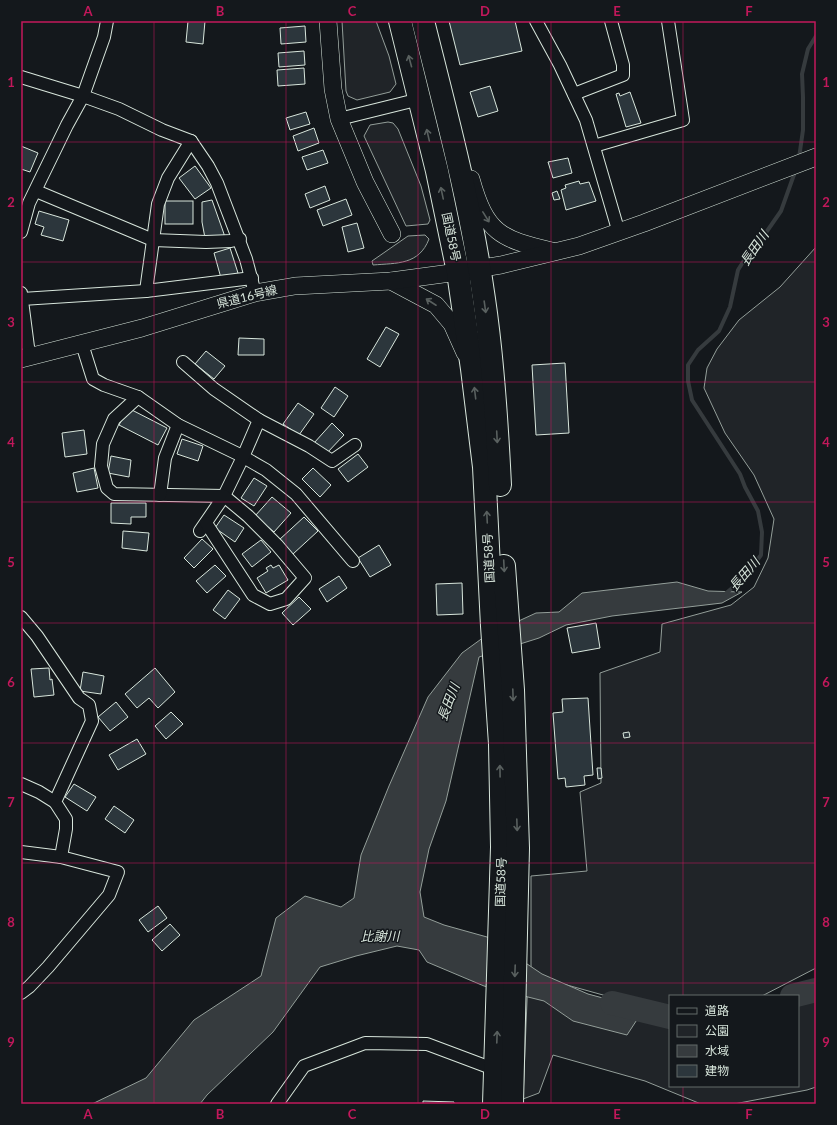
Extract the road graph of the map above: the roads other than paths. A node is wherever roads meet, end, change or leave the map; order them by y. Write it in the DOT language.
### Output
graph roads {
  1 [pos="107,21"];
  2 [pos="328,21"];
  3 [pos="400,21"];
  4 [pos="423,21"];
  5 [pos="536,21"];
  6 [pos="611,21"];
  7 [pos="668,21"];
  8 [pos="21,77"];
  9 [pos="574,94"];
  10 [pos="83,96"];
  11 [pos="420,99"];
  12 [pos="340,119"];
  13 [pos="190,141"];
  14 [pos="453,144"];
  15 [pos="594,146"];
  16 [pos="816,157"];
  17 [pos="36,191"];
  18 [pos="21,232"];
  19 [pos="619,233"];
  20 [pos="392,234"];
  21 [pos="240,239"];
  22 [pos="152,240"];
  23 [pos="554,252"];
  24 [pos="479,269"];
  25 [pos="458,272"];
  26 [pos="391,281"];
  27 [pos="253,286"];
  28 [pos="146,291"];
  29 [pos="21,296"];
  30 [pos="82,344"];
  31 [pos="26,358"];
  32 [pos="183,362"];
  33 [pos="472,370"];
  34 [pos="138,397"];
  35 [pos="259,420"];
  36 [pos="178,425"];
  37 [pos="355,445"];
  38 [pos="243,457"];
  39 [pos="160,495"];
  40 [pos="224,496"];
  41 [pos="353,561"];
  42 [pos="21,617"];
  43 [pos="500,624"];
  44 [pos="21,784"];
  45 [pos="55,802"];
  46 [pos="21,852"];
  47 [pos="61,857"];
  48 [pos="21,993"];
  49 [pos="504,1073"];
  50 [pos="277,1104"];
  51 [pos="494,1104"];
  52 [pos="512,1104"];
  1 -- 10 [label="street"];
  2 -- 12 [label="street"];
  11 -- 3 [label="highway, 国道58号, one-way"];
  4 -- 14 [label="highway, 国道58号"];
  5 -- 9 [label="street"];
  6 -- 9 [label="street"];
  7 -- 15 [label="street"];
  8 -- 10 [label="street"];
  9 -- 15 [label="street"];
  10 -- 13 [label="street"];
  10 -- 17 [label="street"];
  11 -- 12 [label="street"];
  25 -- 11 [label="highway, 国道58号, one-way"];
  12 -- 20 [label="street"];
  13 -- 21 [label="street"];
  13 -- 22 [label="street"];
  14 -- 23 [label="street, one-way"];
  14 -- 24 [label="highway, 国道58号"];
  15 -- 19 [label="street"];
  16 -- 19 [label="street, 県道16号線"];
  17 -- 18 [label="street"];
  17 -- 22 [label="street"];
  19 -- 23 [label="street, 県道16号線"];
  21 -- 22 [label="street"];
  21 -- 27 [label="street"];
  22 -- 28 [label="street"];
  23 -- 24 [label="street, 県道16号線"];
  24 -- 25 [label="street, 県道16号線"];
  24 -- 43 [label="highway, 国道58号, one-way"];
  25 -- 26 [label="street, 県道16号線"];
  25 -- 33 [label="highway, 国道58号"];
  26 -- 27 [label="street, 県道16号線"];
  33 -- 26 [label="street, one-way"];
  27 -- 28 [label="street"];
  27 -- 30 [label="street, 県道16号線"];
  28 -- 29 [label="street"];
  29 -- 31 [label="street"];
  30 -- 31 [label="street, 県道16号線"];
  30 -- 34 [label="street"];
  32 -- 35 [label="street"];
  43 -- 33 [label="highway, 国道58号, one-way"];
  34 -- 36 [label="street"];
  34 -- 39 [label="street"];
  35 -- 37 [label="street"];
  35 -- 38 [label="street"];
  36 -- 38 [label="street"];
  36 -- 39 [label="street"];
  38 -- 40 [label="street"];
  38 -- 41 [label="street"];
  39 -- 40 [label="street"];
  40 -- 40 [label="street"];
  42 -- 45 [label="street"];
  43 -- 49 [label="highway, 国道58号"];
  44 -- 45 [label="street"];
  45 -- 47 [label="street"];
  46 -- 47 [label="street"];
  47 -- 48 [label="street"];
  49 -- 50 [label="street"];
  49 -- 51 [label="highway, 国道58号"];
  49 -- 52 [label="highway, 国道58号"];
}
